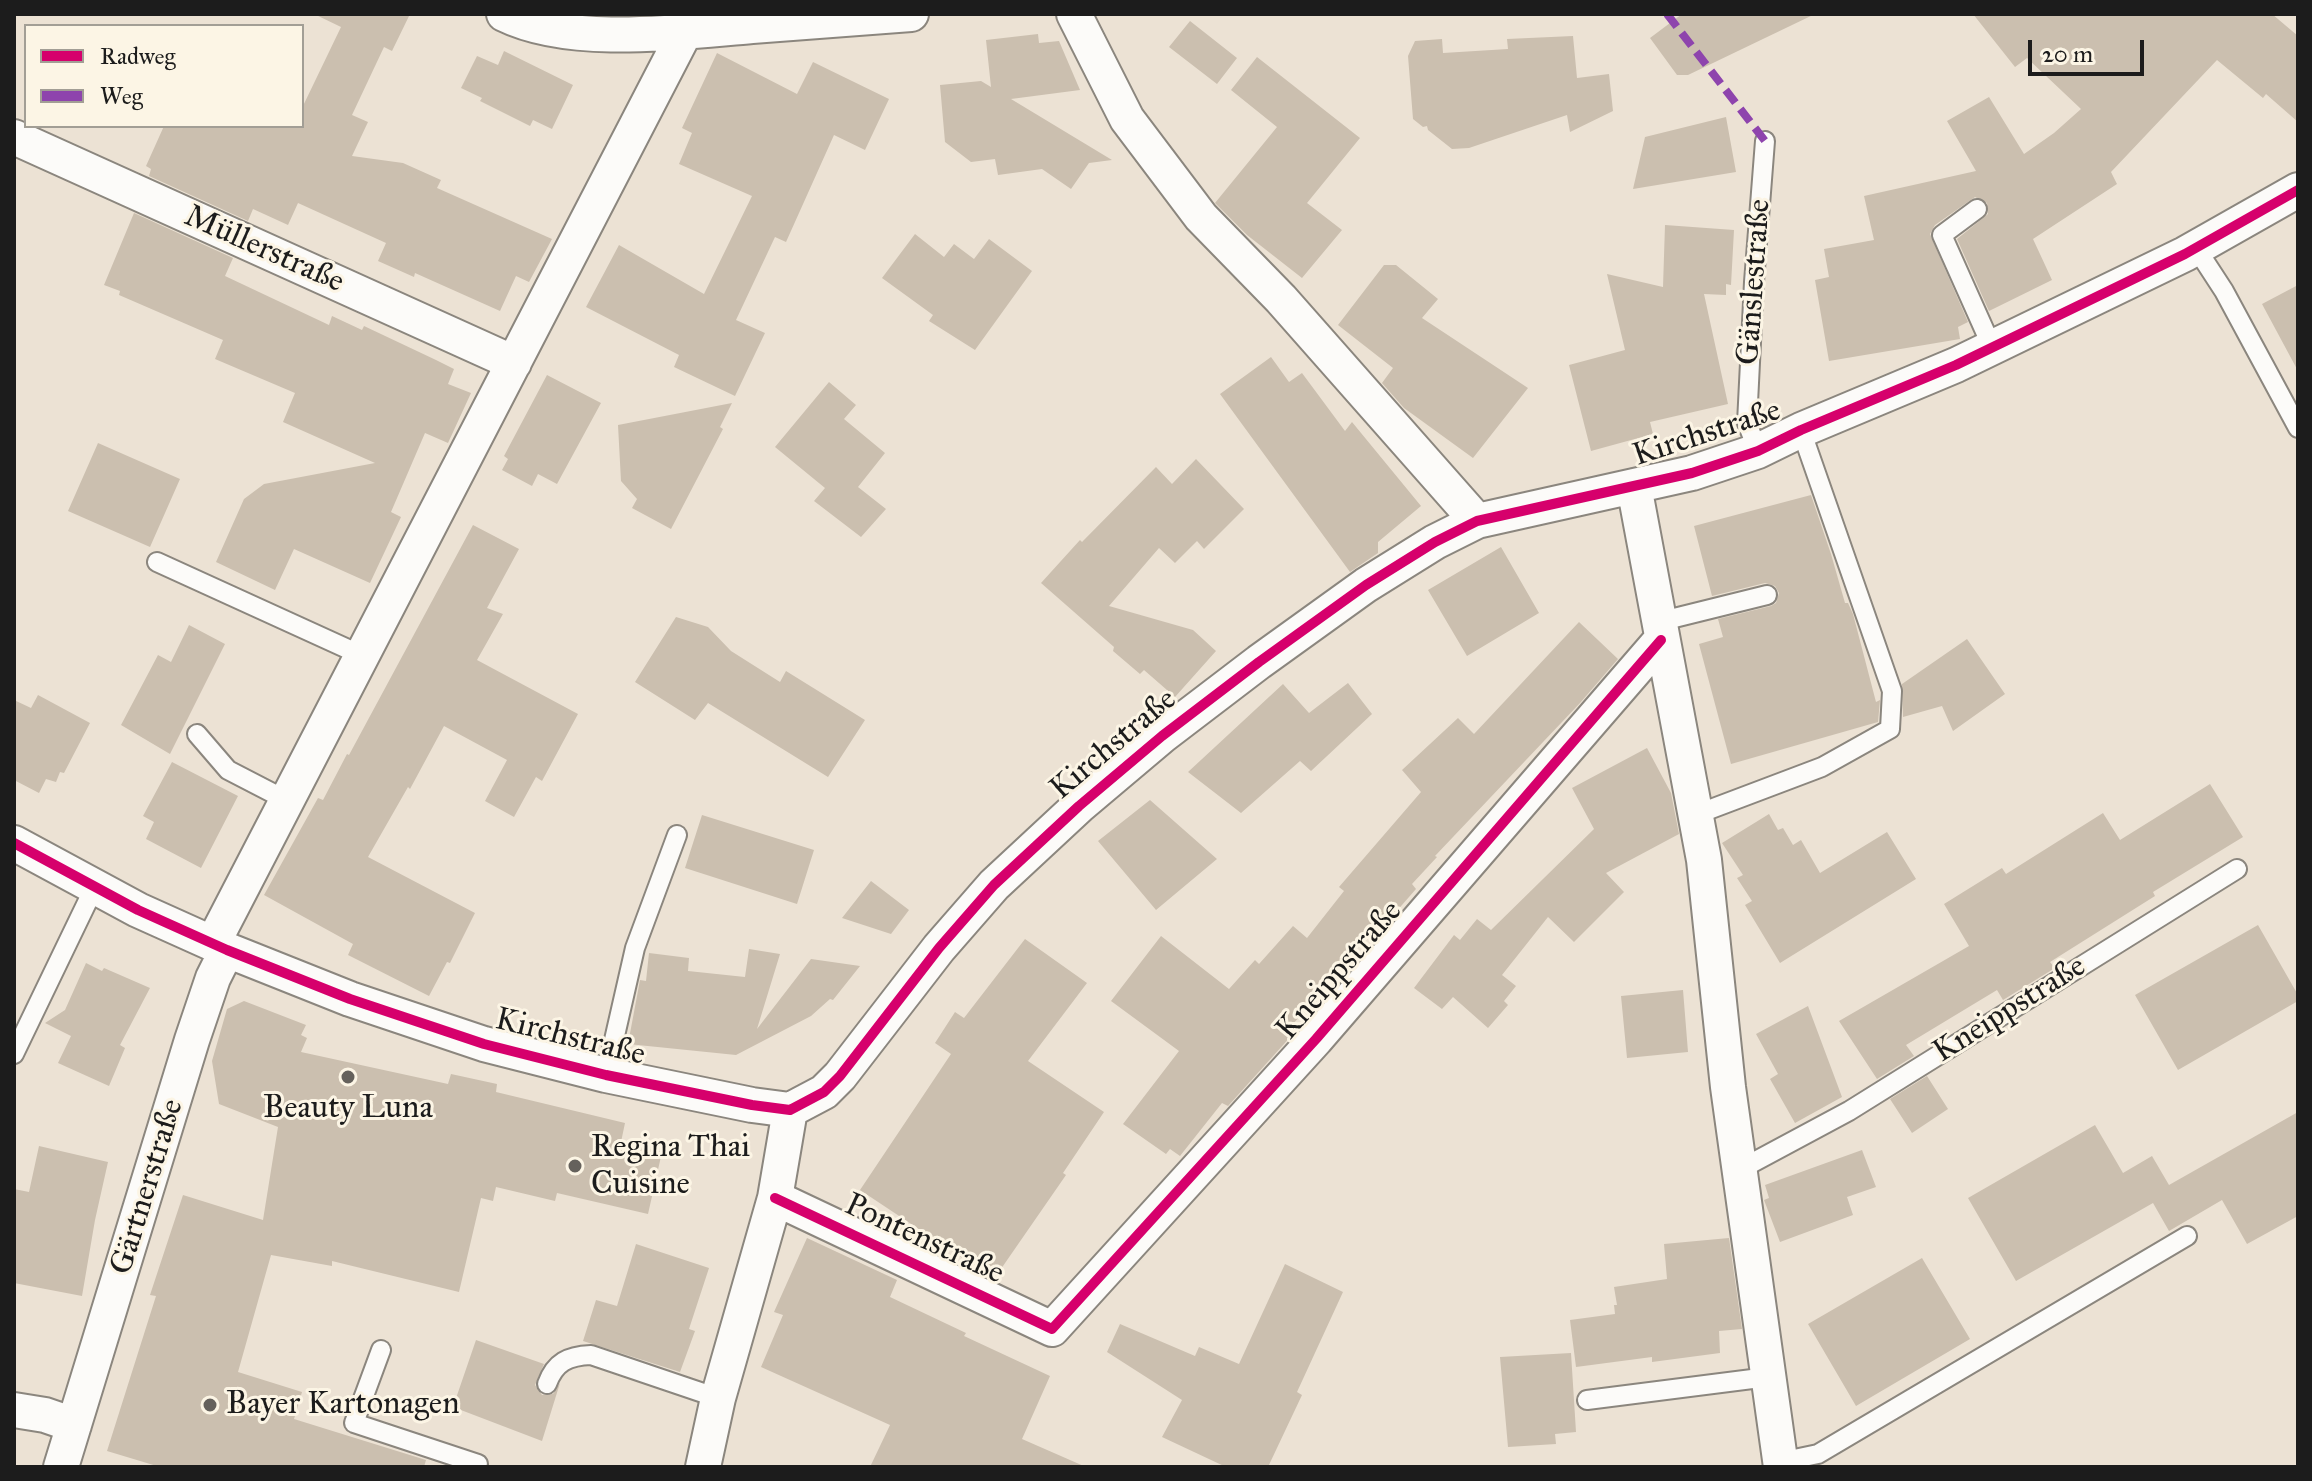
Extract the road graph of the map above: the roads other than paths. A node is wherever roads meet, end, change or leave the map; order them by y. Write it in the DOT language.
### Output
graph roads {
  1 [pos="504,14"];
  2 [pos="911,14"];
  3 [pos="1074,14"];
  4 [pos="853,16"];
  5 [pos="738,21"];
  6 [pos="564,22"];
  7 [pos="685,32"];
  8 [pos="14,137"];
  9 [pos="1765,141"];
  10 [pos="2298,190"];
  11 [pos="1977,209"];
  12 [pos="2196,248"];
  13 [pos="1992,347"];
  14 [pos="514,363"];
  15 [pos="2298,428"];
  16 [pos="1801,430"];
  17 [pos="1752,437"];
  18 [pos="1634,486"];
  19 [pos="1477,521"];
  20 [pos="157,562"];
  21 [pos="1767,595"];
  22 [pos="1660,631"];
  23 [pos="361,655"];
  24 [pos="197,734"];
  25 [pos="286,800"];
  26 [pos="1695,815"];
  27 [pos="677,835"];
  28 [pos="14,843"];
  29 [pos="2237,869"];
  30 [pos="95,886"];
  31 [pos="220,947"];
  32 [pos="14,1054"];
  33 [pos="606,1075"];
  34 [pos="790,1110"];
  35 [pos="1739,1170"];
  36 [pos="775,1198"];
  37 [pos="2187,1236"];
  38 [pos="1052,1329"];
  39 [pos="381,1350"];
  40 [pos="1768,1377"];
  41 [pos="547,1384"];
  42 [pos="718,1398"];
  43 [pos="1587,1400"];
  44 [pos="14,1410"];
  45 [pos="74,1425"];
  46 [pos="1780,1464"];
  47 [pos="61,1467"];
  48 [pos="477,1467"];
  49 [pos="703,1467"];
  1 -- 6 [label="street"];
  2 -- 4 [label="street"];
  3 -- 19 [label="street"];
  4 -- 5 [label="street"];
  5 -- 7 [label="street"];
  6 -- 7 [label="street"];
  7 -- 14 [label="street"];
  8 -- 14 [label="street, Müllerstraße"];
  9 -- 17 [label="lane, Gänslestraße"];
  10 -- 12 [label="street, Kirchstraße"];
  11 -- 13 [label="lane"];
  12 -- 13 [label="street, Kirchstraße"];
  12 -- 15 [label="lane"];
  13 -- 16 [label="street, Kirchstraße"];
  14 -- 23 [label="street"];
  16 -- 17 [label="street, Kirchstraße"];
  16 -- 26 [label="lane, Kirchstraße"];
  17 -- 18 [label="street, Kirchstraße"];
  18 -- 19 [label="street, Kirchstraße"];
  18 -- 22 [label="street"];
  19 -- 34 [label="street, Kirchstraße"];
  20 -- 23 [label="lane"];
  21 -- 22 [label="lane"];
  22 -- 26 [label="street"];
  22 -- 38 [label="street, Kneippstraße"];
  23 -- 25 [label="street"];
  24 -- 25 [label="lane"];
  25 -- 31 [label="street"];
  26 -- 35 [label="street"];
  27 -- 33 [label="lane"];
  28 -- 30 [label="street, Kirchstraße"];
  29 -- 35 [label="lane, Kneippstraße"];
  30 -- 31 [label="street, Kirchstraße"];
  30 -- 32 [label="lane"];
  31 -- 33 [label="street, Kirchstraße"];
  31 -- 45 [label="street, Gärtnerstraße"];
  33 -- 34 [label="street, Kirchstraße"];
  34 -- 36 [label="street"];
  35 -- 40 [label="street"];
  36 -- 38 [label="street, Pontenstraße"];
  36 -- 42 [label="street"];
  37 -- 46 [label="lane"];
  39 -- 48 [label="lane"];
  40 -- 43 [label="lane"];
  40 -- 46 [label="street"];
  41 -- 42 [label="lane"];
  42 -- 49 [label="street"];
  44 -- 45 [label="street"];
  45 -- 47 [label="street, Gärtnerstraße"];
}
